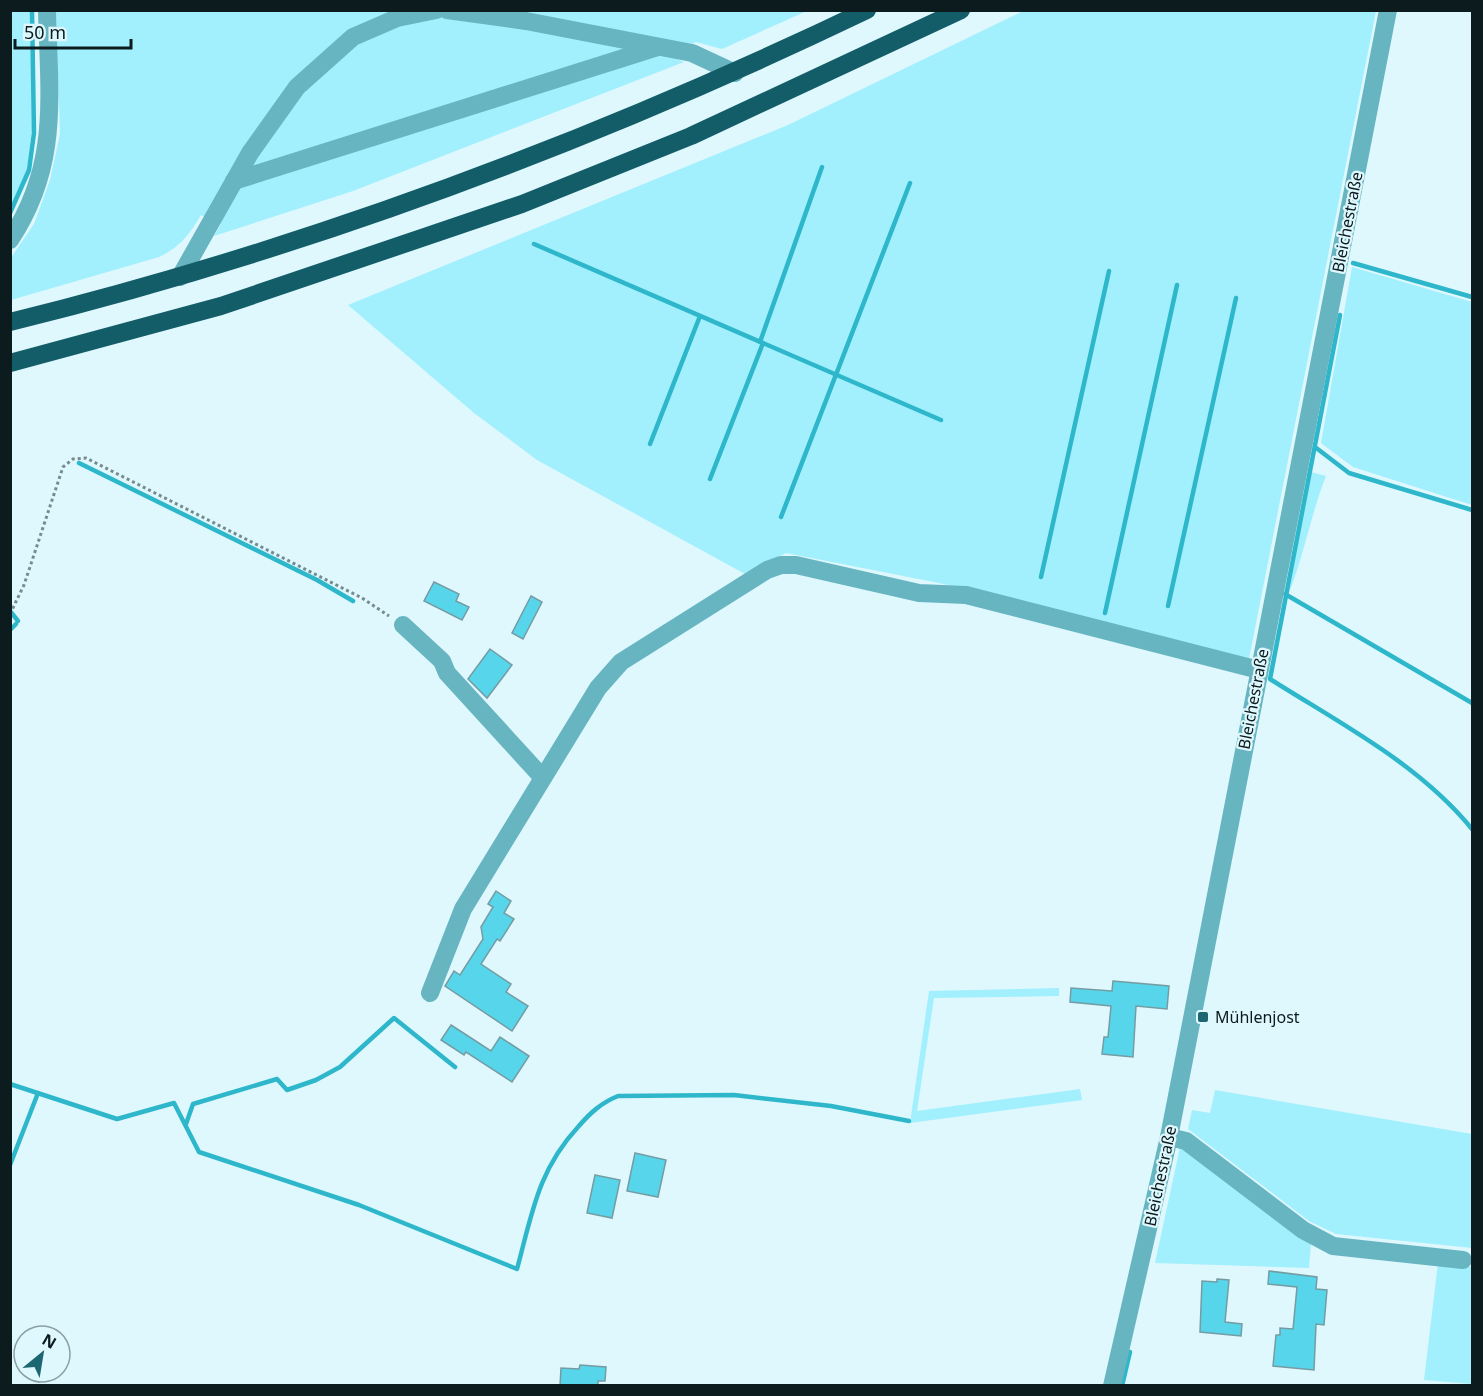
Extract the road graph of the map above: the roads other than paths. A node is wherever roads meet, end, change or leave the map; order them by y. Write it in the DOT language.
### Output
graph roads {
  1 [pos="47,10"];
  2 [pos="436,10"];
  3 [pos="447,10"];
  4 [pos="867,10"];
  5 [pos="961,10"];
  6 [pos="1388,10"];
  7 [pos="658,47"];
  8 [pos="735,73"];
  9 [pos="234,181"];
  10 [pos="10,240"];
  11 [pos="180,277"];
  12 [pos="10,322"];
  13 [pos="10,363"];
  14 [pos="403,625"];
  15 [pos="1259,670"];
  16 [pos="542,777"];
  17 [pos="430,993"];
  18 [pos="1169,1137"];
  19 [pos="1463,1260"];
  20 [pos="1112,1386"];
  1 -- 10 [label="street"];
  2 -- 9 [label="street"];
  3 -- 7 [label="street"];
  4 -- 8 [label="highway"];
  5 -- 13 [label="highway"];
  6 -- 15 [label="street, Bleichestraße"];
  7 -- 8 [label="street"];
  7 -- 9 [label="street"];
  8 -- 11 [label="highway"];
  9 -- 11 [label="street"];
  11 -- 12 [label="highway"];
  14 -- 16 [label="street"];
  15 -- 16 [label="street"];
  15 -- 18 [label="street, Bleichestraße"];
  16 -- 17 [label="street"];
  18 -- 19 [label="street"];
  18 -- 20 [label="street, Bleichestraße"];
}
